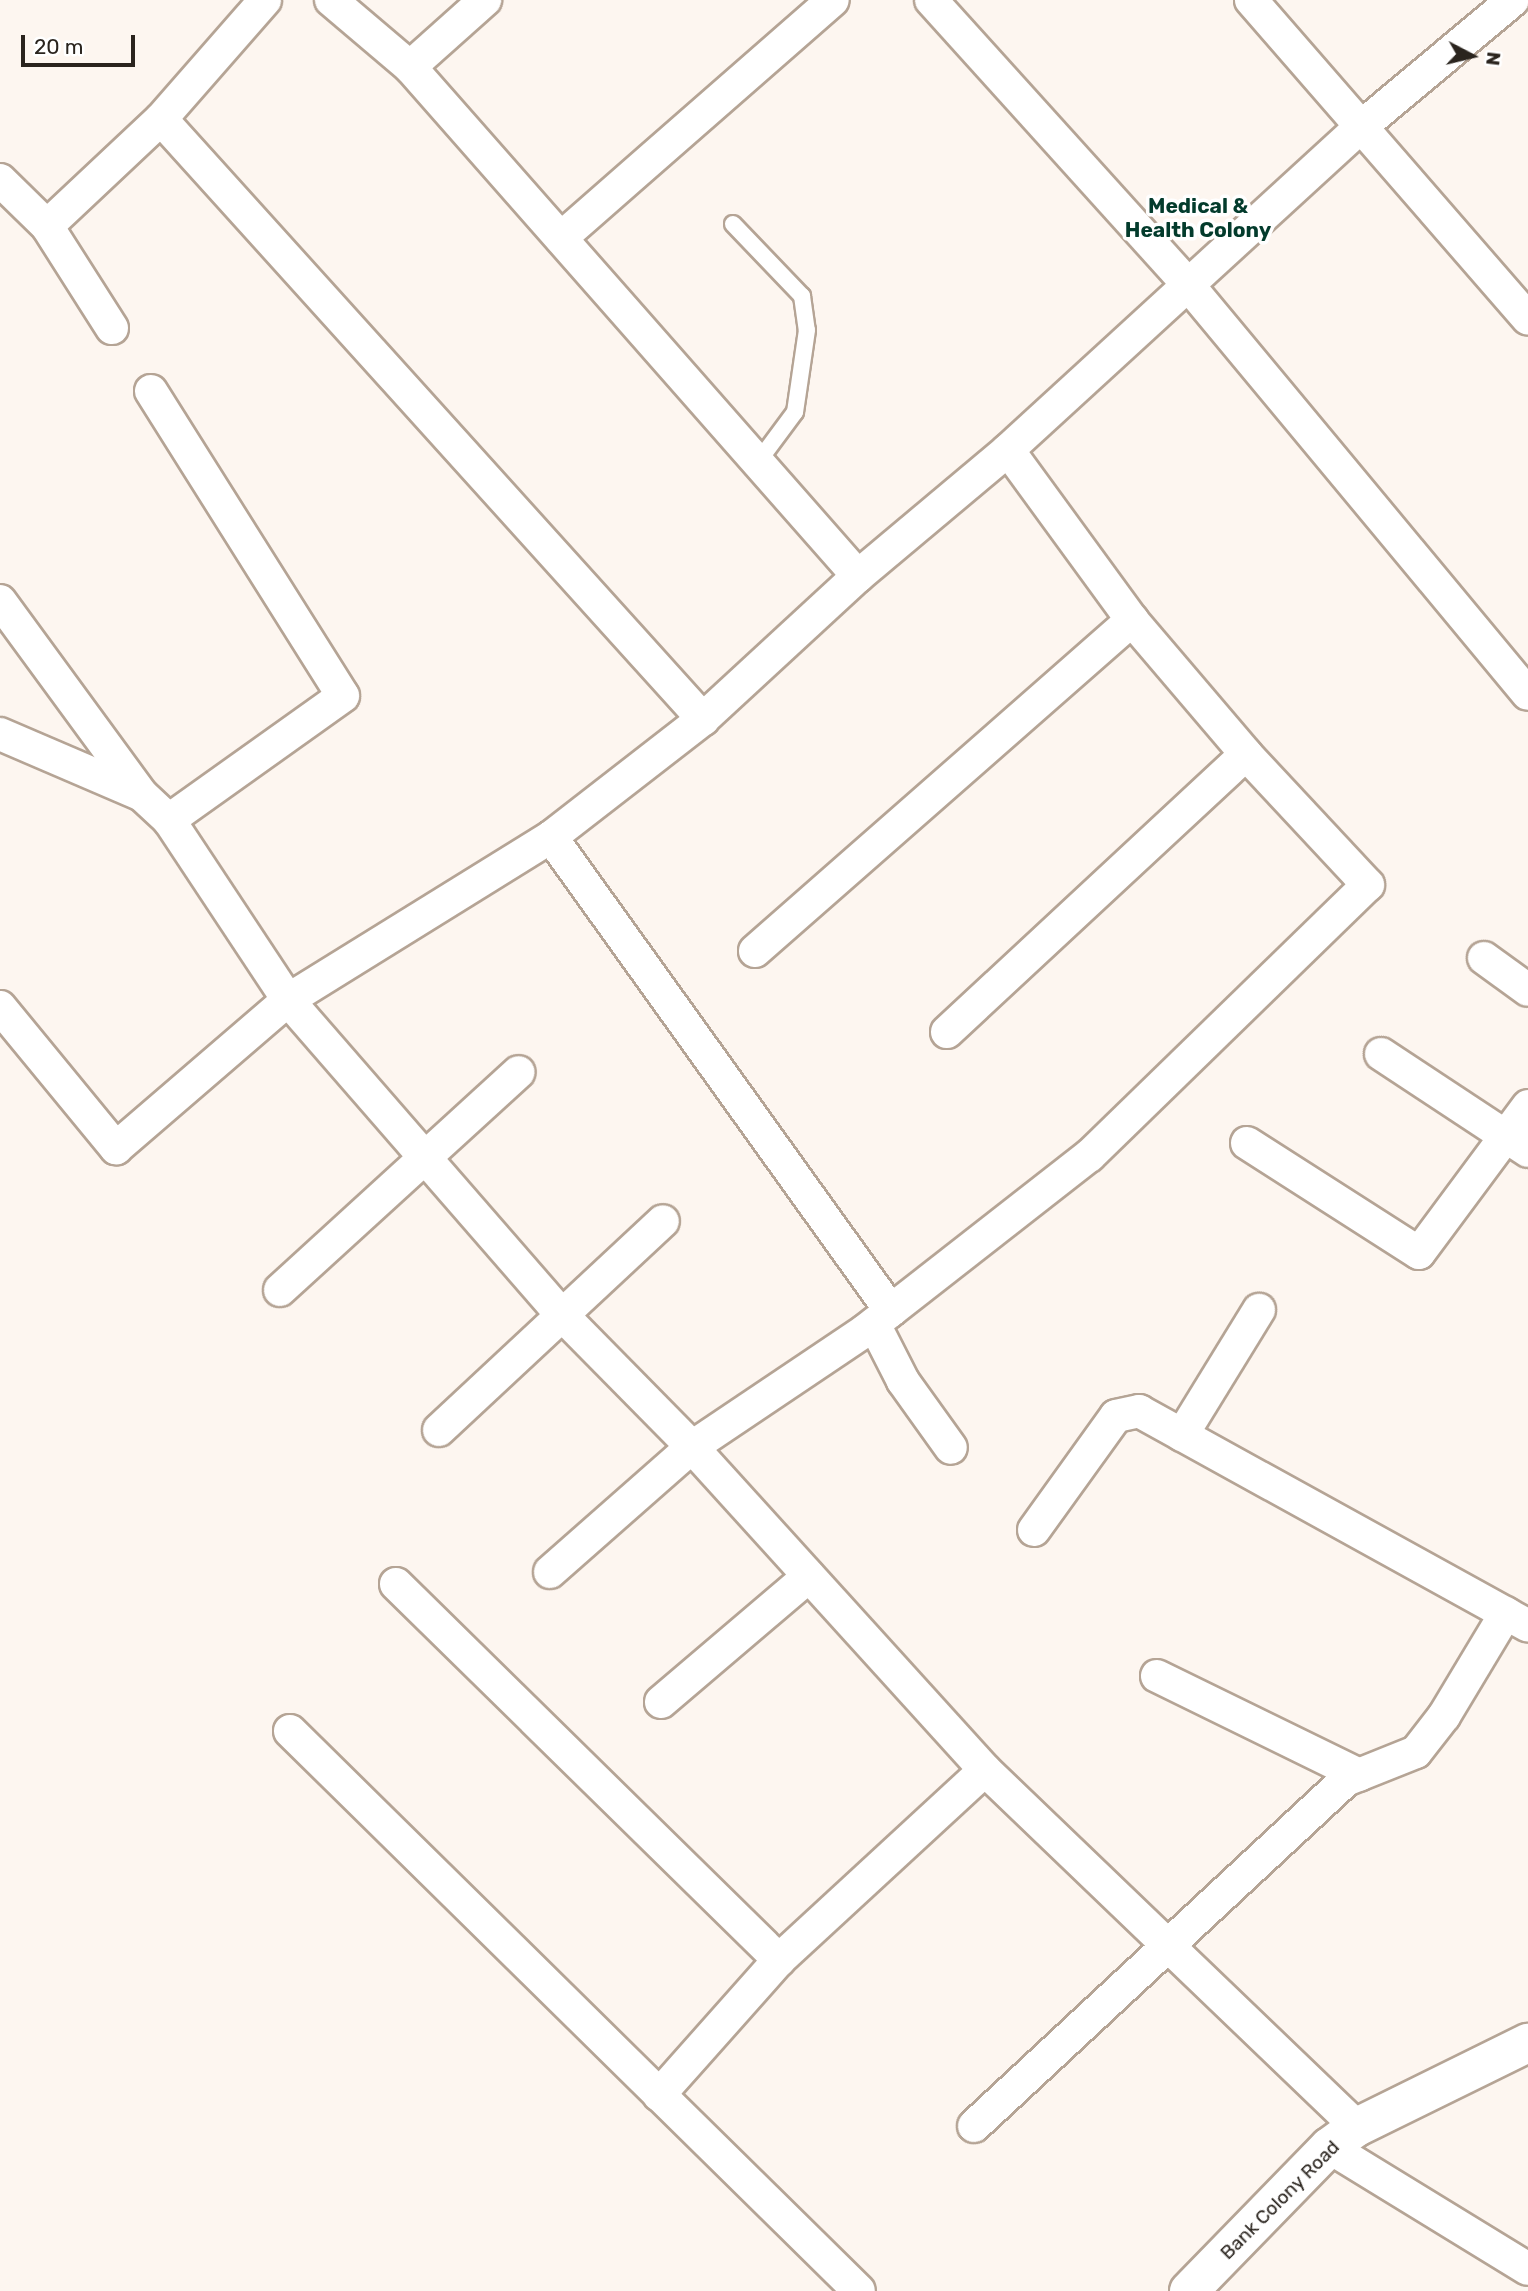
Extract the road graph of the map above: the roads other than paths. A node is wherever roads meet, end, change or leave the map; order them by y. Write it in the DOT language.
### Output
graph roads {
  1 [pos="265,0"];
  2 [pos="331,0"];
  3 [pos="485,0"];
  4 [pos="833,0"];
  5 [pos="931,0"];
  6 [pos="1251,0"];
  7 [pos="1513,0"];
  8 [pos="410,67"];
  9 [pos="161,119"];
  10 [pos="1361,127"];
  11 [pos="0,180"];
  12 [pos="733,224"];
  13 [pos="47,226"];
  14 [pos="561,238"];
  15 [pos="1189,286"];
  16 [pos="1528,319"];
  17 [pos="112,328"];
  18 [pos="151,391"];
  19 [pos="1008,450"];
  20 [pos="758,462"];
  21 [pos="858,576"];
  22 [pos="0,601"];
  23 [pos="1132,620"];
  24 [pos="1528,694"];
  25 [pos="703,719"];
  26 [pos="0,734"];
  27 [pos="1246,754"];
  28 [pos="141,794"];
  29 [pos="169,820"];
  30 [pos="551,837"];
  31 [pos="755,951"];
  32 [pos="1484,957"];
  33 [pos="1528,990"];
  34 [pos="288,1000"];
  35 [pos="0,1007"];
  36 [pos="947,1032"];
  37 [pos="1381,1054"];
  38 [pos="519,1072"];
  39 [pos="1528,1106"];
  40 [pos="1247,1143"];
  41 [pos="1517,1143"];
  42 [pos="423,1157"];
  43 [pos="663,1221"];
  44 [pos="280,1290"];
  45 [pos="1259,1310"];
  46 [pos="562,1315"];
  47 [pos="882,1317"];
  48 [pos="439,1430"];
  49 [pos="1182,1435"];
  50 [pos="691,1447"];
  51 [pos="951,1448"];
  52 [pos="1034,1530"];
  53 [pos="550,1572"];
  54 [pos="809,1576"];
  55 [pos="396,1584"];
  56 [pos="1517,1620"];
  57 [pos="1157,1676"];
  58 [pos="661,1702"];
  59 [pos="290,1731"];
  60 [pos="985,1770"];
  61 [pos="1359,1775"];
  62 [pos="1166,1944"];
  63 [pos="779,1960"];
  64 [pos="1528,2043"];
  65 [pos="659,2095"];
  66 [pos="974,2126"];
  67 [pos="1343,2137"];
  68 [pos="1528,2269"];
  69 [pos="859,2291"];
  70 [pos="1189,2291"];
  1 -- 9 [label="street"];
  2 -- 8 [label="street"];
  3 -- 8 [label="street"];
  4 -- 14 [label="street"];
  5 -- 15 [label="street"];
  6 -- 10 [label="street"];
  7 -- 10 [label="street"];
  8 -- 14 [label="street"];
  9 -- 13 [label="street"];
  9 -- 25 [label="street"];
  10 -- 15 [label="street"];
  10 -- 16 [label="street"];
  11 -- 13 [label="street"];
  12 -- 20 [label="lane"];
  13 -- 17 [label="street"];
  14 -- 20 [label="street"];
  15 -- 19 [label="street"];
  15 -- 24 [label="street"];
  18 -- 29 [label="street"];
  19 -- 21 [label="street"];
  19 -- 23 [label="street"];
  20 -- 21 [label="street"];
  21 -- 25 [label="street"];
  22 -- 28 [label="street"];
  23 -- 27 [label="street"];
  23 -- 31 [label="street"];
  25 -- 30 [label="street"];
  26 -- 28 [label="street"];
  27 -- 36 [label="street"];
  27 -- 47 [label="street"];
  28 -- 29 [label="street"];
  29 -- 34 [label="street"];
  30 -- 34 [label="street"];
  30 -- 47 [label="street"];
  32 -- 33 [label="street"];
  34 -- 35 [label="street"];
  34 -- 42 [label="street"];
  37 -- 41 [label="street"];
  38 -- 42 [label="street"];
  39 -- 41 [label="street"];
  40 -- 41 [label="street"];
  42 -- 44 [label="street"];
  42 -- 46 [label="street"];
  43 -- 46 [label="street"];
  45 -- 49 [label="street"];
  46 -- 48 [label="street"];
  46 -- 50 [label="street"];
  47 -- 50 [label="street"];
  47 -- 51 [label="street"];
  49 -- 52 [label="street"];
  49 -- 56 [label="street"];
  50 -- 53 [label="street"];
  50 -- 54 [label="street"];
  54 -- 58 [label="street"];
  54 -- 60 [label="street"];
  55 -- 63 [label="street"];
  56 -- 61 [label="street"];
  57 -- 61 [label="street"];
  59 -- 65 [label="street"];
  60 -- 62 [label="street"];
  60 -- 63 [label="street"];
  61 -- 62 [label="street"];
  62 -- 66 [label="street"];
  62 -- 67 [label="street"];
  63 -- 65 [label="street"];
  64 -- 67 [label="street, Bank Colony Road"];
  65 -- 69 [label="street"];
  67 -- 68 [label="street"];
  67 -- 70 [label="street, Bank Colony Road"];
}
